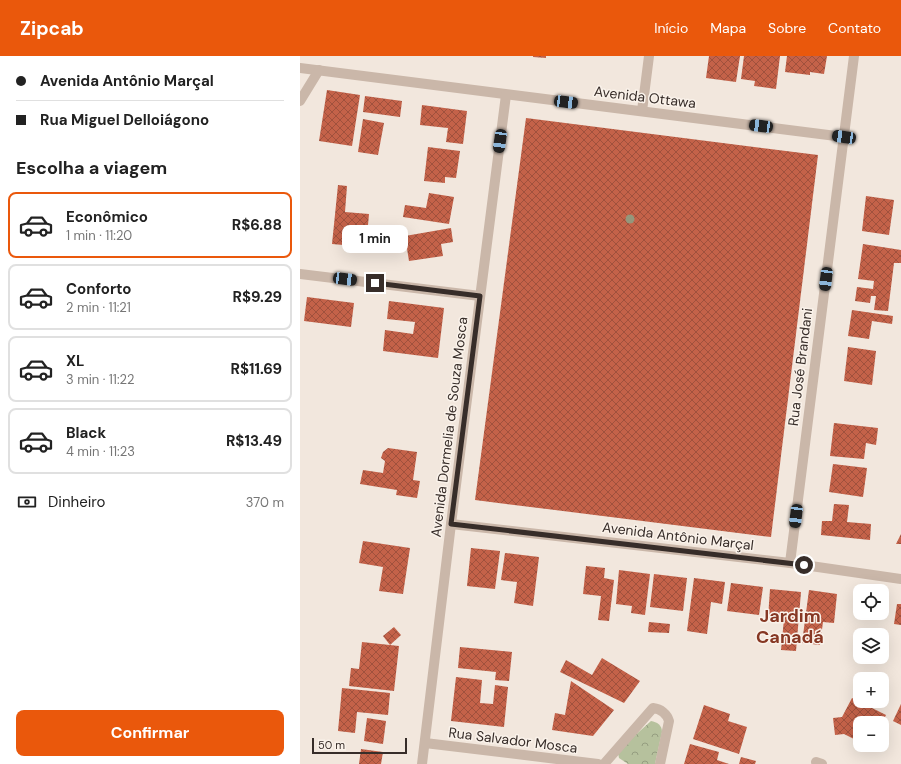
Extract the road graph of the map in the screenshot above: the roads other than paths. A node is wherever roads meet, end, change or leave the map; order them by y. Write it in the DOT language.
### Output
graph roads {
  1 [pos="649,56"];
  2 [pos="854,56"];
  3 [pos="300,68"];
  4 [pos="319,70"];
  5 [pos="506,94"];
  6 [pos="300,101"];
  7 [pos="642,111"];
  8 [pos="844,137"];
  9 [pos="300,274"];
  10 [pos="480,296"];
  11 [pos="451,524"];
  12 [pos="790,563"];
  13 [pos="901,579"];
  14 [pos="425,743"];
  15 [pos="422,764"];
  16 [pos="598,764"];
  17 [pos="604,764"];
  18 [pos="660,764"];
  1 -- 7 [label="street"];
  2 -- 8 [label="street, Rua José Brandani"];
  3 -- 4 [label="street, Avenida Ottawa"];
  4 -- 5 [label="street, Avenida Ottawa"];
  4 -- 6 [label="street"];
  5 -- 7 [label="street, Avenida Ottawa"];
  5 -- 10 [label="street, Avenida Dormelia de Souza Mosca"];
  7 -- 8 [label="street, Avenida Ottawa"];
  8 -- 12 [label="street, Rua José Brandani"];
  9 -- 10 [label="street"];
  10 -- 11 [label="street, Avenida Dormelia de Souza Mosca"];
  11 -- 12 [label="street, Avenida Antônio Marçal"];
  11 -- 14 [label="street, Avenida Dormelia de Souza Mosca"];
  12 -- 13 [label="street, Avenida Antônio Marçal"];
  14 -- 15 [label="street, Avenida Dormelia de Souza Mosca"];
  14 -- 16 [label="street, Rua Salvador Mosca"];
  17 -- 18 [label="street"];
}
